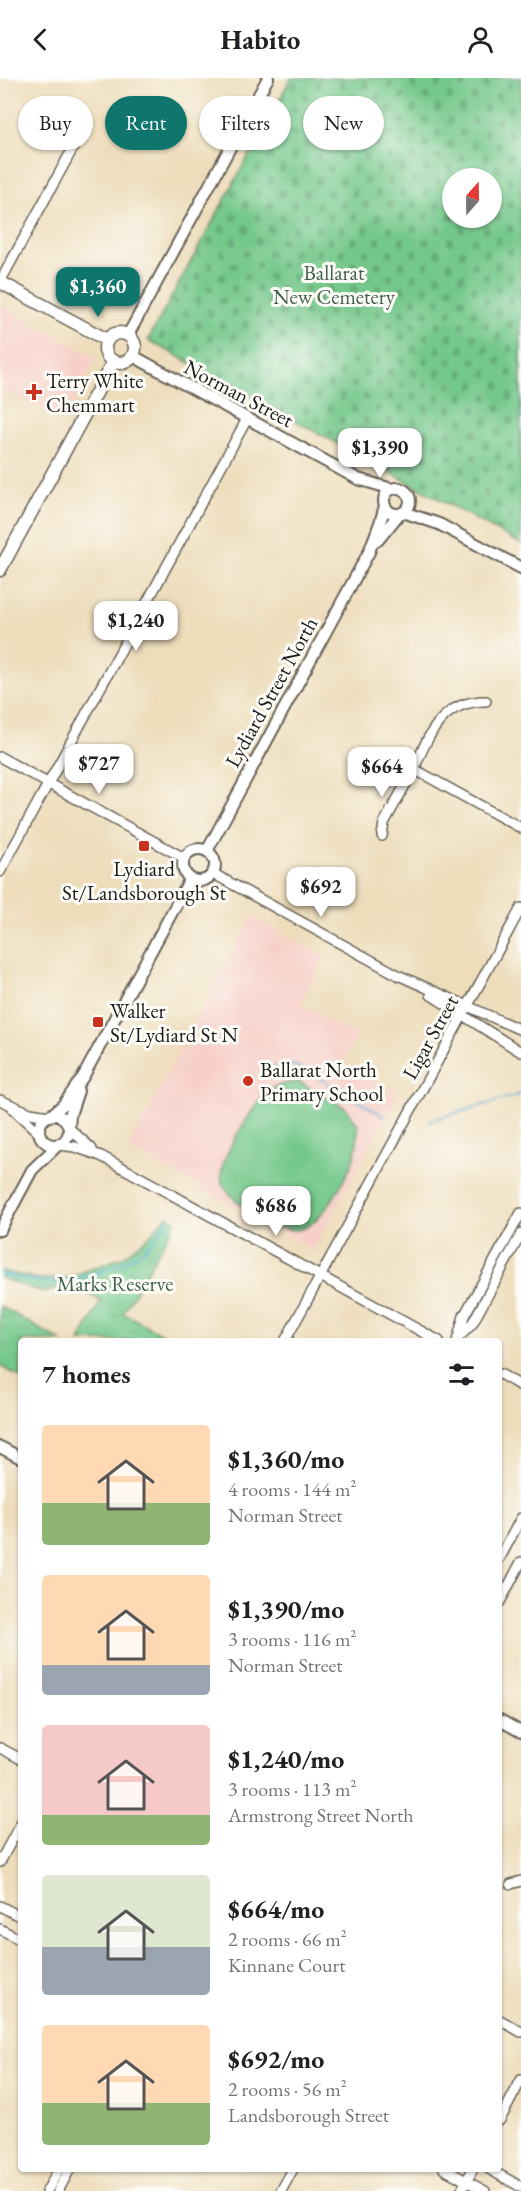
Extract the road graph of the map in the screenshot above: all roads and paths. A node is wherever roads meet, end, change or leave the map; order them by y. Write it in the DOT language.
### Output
graph roads {
  1 [pos="268,78"];
  2 [pos="73,150"];
  3 [pos="0,282"];
  4 [pos="128,335"];
  5 [pos="107,340"];
  6 [pos="133,356"];
  7 [pos="113,362"];
  8 [pos="247,419"];
  9 [pos="358,479"];
  10 [pos="392,489"];
  11 [pos="410,500"];
  12 [pos="384,504"];
  13 [pos="401,513"];
  14 [pos="439,524"];
  15 [pos="369,552"];
  16 [pos="521,568"];
  17 [pos="0,570"];
  18 [pos="486,701"];
  19 [pos="0,757"];
  20 [pos="414,769"];
  21 [pos="49,783"];
  22 [pos="521,828"];
  23 [pos="382,836"];
  24 [pos="207,851"];
  25 [pos="184,858"];
  26 [pos="0,872"];
  27 [pos="212,873"];
  28 [pos="190,879"];
  29 [pos="521,908"];
  30 [pos="398,975"];
  31 [pos="468,1006"];
  32 [pos="462,1015"];
  33 [pos="521,1030"];
  34 [pos="521,1052"];
  35 [pos="83,1077"];
  36 [pos="2,1101"];
  37 [pos="50,1116"];
  38 [pos="69,1127"];
  39 [pos="39,1134"];
  40 [pos="58,1145"];
  41 [pos="101,1156"];
  42 [pos="33,1170"];
  43 [pos="521,1213"];
  44 [pos="0,1230"];
  45 [pos="521,1234"];
  46 [pos="320,1276"];
  47 [pos="287,1338"];
  48 [pos="434,1338"];
  49 [pos="458,1338"];
  50 [pos="459,1338"];
  51 [pos="502,1375"];
  52 [pos="521,1386"];
  53 [pos="0,1447"];
  54 [pos="18,1456"];
  55 [pos="521,1518"];
  56 [pos="504,1540"];
  57 [pos="521,1562"];
  58 [pos="502,1598"];
  59 [pos="502,1721"];
  60 [pos="521,1732"];
  61 [pos="0,1748"];
  62 [pos="18,1757"];
  63 [pos="18,1829"];
  64 [pos="0,1862"];
  65 [pos="0,1906"];
  66 [pos="18,1915"];
  67 [pos="0,1929"];
  68 [pos="18,1938"];
  69 [pos="502,2021"];
  70 [pos="521,2032"];
  71 [pos="521,2080"];
  72 [pos="502,2116"];
  73 [pos="57,2172"];
  74 [pos="68,2172"];
  75 [pos="292,2172"];
  76 [pos="450,2172"];
  77 [pos="471,2172"];
  78 [pos="494,2172"];
  79 [pos="466,2181"];
  80 [pos="521,2187"];
  81 [pos="47,2191"];
  82 [pos="58,2191"];
  83 [pos="281,2191"];
  84 [pos="461,2191"];
  85 [pos="485,2191"];
  1 -- 4 [label="street"];
  2 -- 3 [label="street"];
  3 -- 5 [label="main road"];
  4 -- 5 [label="main road"];
  4 -- 6 [label="main road"];
  5 -- 7 [label="main road"];
  6 -- 7 [label="main road"];
  6 -- 8 [label="street, Norman Street"];
  7 -- 17 [label="main road"];
  8 -- 9 [label="street, Norman Street"];
  8 -- 21 [label="street"];
  9 -- 10 [label="street, Norman Street"];
  9 -- 12 [label="street, Norman Street"];
  10 -- 11 [label="street"];
  10 -- 12 [label="street"];
  11 -- 13 [label="street"];
  11 -- 14 [label="street"];
  12 -- 13 [label="street"];
  12 -- 15 [label="street, Lydiard Street North"];
  13 -- 14 [label="street"];
  13 -- 15 [label="street, Lydiard Street North"];
  14 -- 16 [label="street"];
  15 -- 24 [label="street, Lydiard Street North"];
  18 -- 20 [label="street"];
  19 -- 21 [label="street"];
  20 -- 22 [label="street"];
  20 -- 23 [label="street"];
  21 -- 25 [label="street"];
  21 -- 26 [label="street"];
  24 -- 25 [label="street"];
  24 -- 27 [label="street"];
  25 -- 28 [label="street"];
  27 -- 28 [label="street"];
  27 -- 30 [label="street"];
  28 -- 35 [label="street"];
  29 -- 31 [label="street, Ligar Street"];
  30 -- 31 [label="street"];
  30 -- 32 [label="street"];
  31 -- 32 [label="street, Ligar Street"];
  31 -- 33 [label="street"];
  32 -- 34 [label="street"];
  32 -- 46 [label="street, Ligar Street"];
  35 -- 37 [label="street"];
  35 -- 38 [label="street"];
  36 -- 37 [label="street"];
  36 -- 39 [label="street"];
  37 -- 38 [label="street"];
  37 -- 39 [label="street"];
  38 -- 40 [label="street"];
  38 -- 41 [label="street"];
  39 -- 40 [label="street"];
  39 -- 42 [label="street"];
  40 -- 41 [label="street"];
  40 -- 42 [label="street"];
  41 -- 46 [label="street"];
  42 -- 44 [label="street"];
  43 -- 49 [label="street"];
  45 -- 50 [label="street"];
  46 -- 47 [label="street, Ligar Street"];
  46 -- 48 [label="street"];
  51 -- 52 [label="street"];
  53 -- 54 [label="street"];
  55 -- 56 [label="street"];
  57 -- 58 [label="street"];
  59 -- 60 [label="street"];
  61 -- 62 [label="street"];
  63 -- 64 [label="street"];
  65 -- 66 [label="street"];
  67 -- 68 [label="street"];
  69 -- 70 [label="street"];
  71 -- 72 [label="street"];
  73 -- 81 [label="street"];
  74 -- 82 [label="street"];
  75 -- 83 [label="street"];
  76 -- 79 [label="street"];
  77 -- 79 [label="street"];
  78 -- 80 [label="street"];
  79 -- 84 [label="street"];
  79 -- 85 [label="street"];
}
